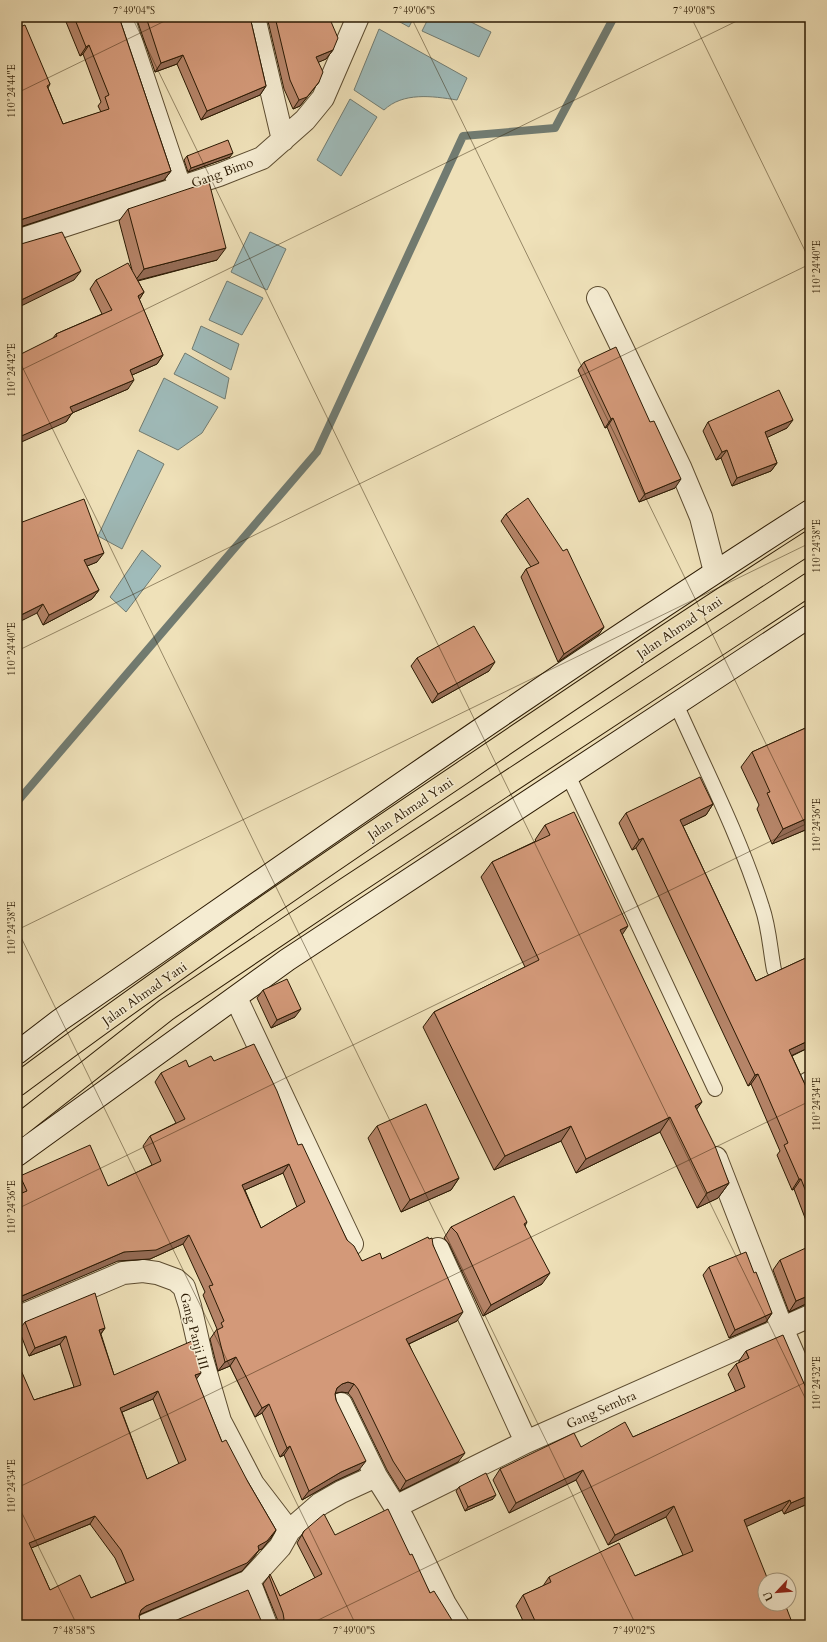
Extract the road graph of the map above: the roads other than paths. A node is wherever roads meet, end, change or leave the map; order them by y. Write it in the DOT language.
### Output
graph roads {
  1 [pos="123,17"];
  2 [pos="254,17"];
  3 [pos="358,17"];
  4 [pos="283,140"];
  5 [pos="180,187"];
  6 [pos="17,241"];
  7 [pos="598,298"];
  8 [pos="810,511"];
  9 [pos="810,542"];
  10 [pos="715,572"];
  11 [pos="810,584"];
  12 [pos="810,616"];
  13 [pos="676,704"];
  14 [pos="568,775"];
  15 [pos="774,970"];
  16 [pos="236,998"];
  17 [pos="17,1053"];
  18 [pos="17,1085"];
  19 [pos="715,1089"];
  20 [pos="17,1126"];
  21 [pos="713,1149"];
  22 [pos="17,1155"];
  23 [pos="352,1244"];
  24 [pos="438,1249"];
  25 [pos="810,1316"];
  26 [pos="17,1318"];
  27 [pos="782,1328"];
  28 [pos="810,1393"];
  29 [pos="341,1404"];
  30 [pos="526,1442"];
  31 [pos="376,1476"];
  32 [pos="395,1507"];
  33 [pos="289,1531"];
  34 [pos="249,1581"];
  35 [pos="146,1625"];
  36 [pos="266,1625"];
  37 [pos="458,1625"];
  1 -- 5 [label="street"];
  2 -- 4 [label="street"];
  3 -- 4 [label="street, Gang Bimo"];
  4 -- 5 [label="street, Gang Bimo"];
  5 -- 6 [label="street, Gang Bimo"];
  7 -- 10 [label="street"];
  8 -- 10 [label="street"];
  9 -- 18 [label="highway, Jalan Ahmad Yani"];
  10 -- 17 [label="street"];
  11 -- 20 [label="highway, Jalan Ahmad Yani"];
  12 -- 13 [label="street"];
  13 -- 14 [label="street"];
  13 -- 15 [label="lane"];
  14 -- 16 [label="street"];
  14 -- 19 [label="lane"];
  16 -- 22 [label="street"];
  16 -- 23 [label="street"];
  21 -- 27 [label="street"];
  24 -- 30 [label="street"];
  25 -- 27 [label="street, Gang Sembra"];
  26 -- 33 [label="street, Gang Panji III"];
  27 -- 28 [label="street"];
  27 -- 30 [label="street, Gang Sembra"];
  29 -- 31 [label="street"];
  30 -- 32 [label="street, Gang Sembra"];
  31 -- 32 [label="street"];
  31 -- 33 [label="street"];
  32 -- 37 [label="street"];
  33 -- 34 [label="street"];
  34 -- 35 [label="street"];
  34 -- 36 [label="street"];
}
